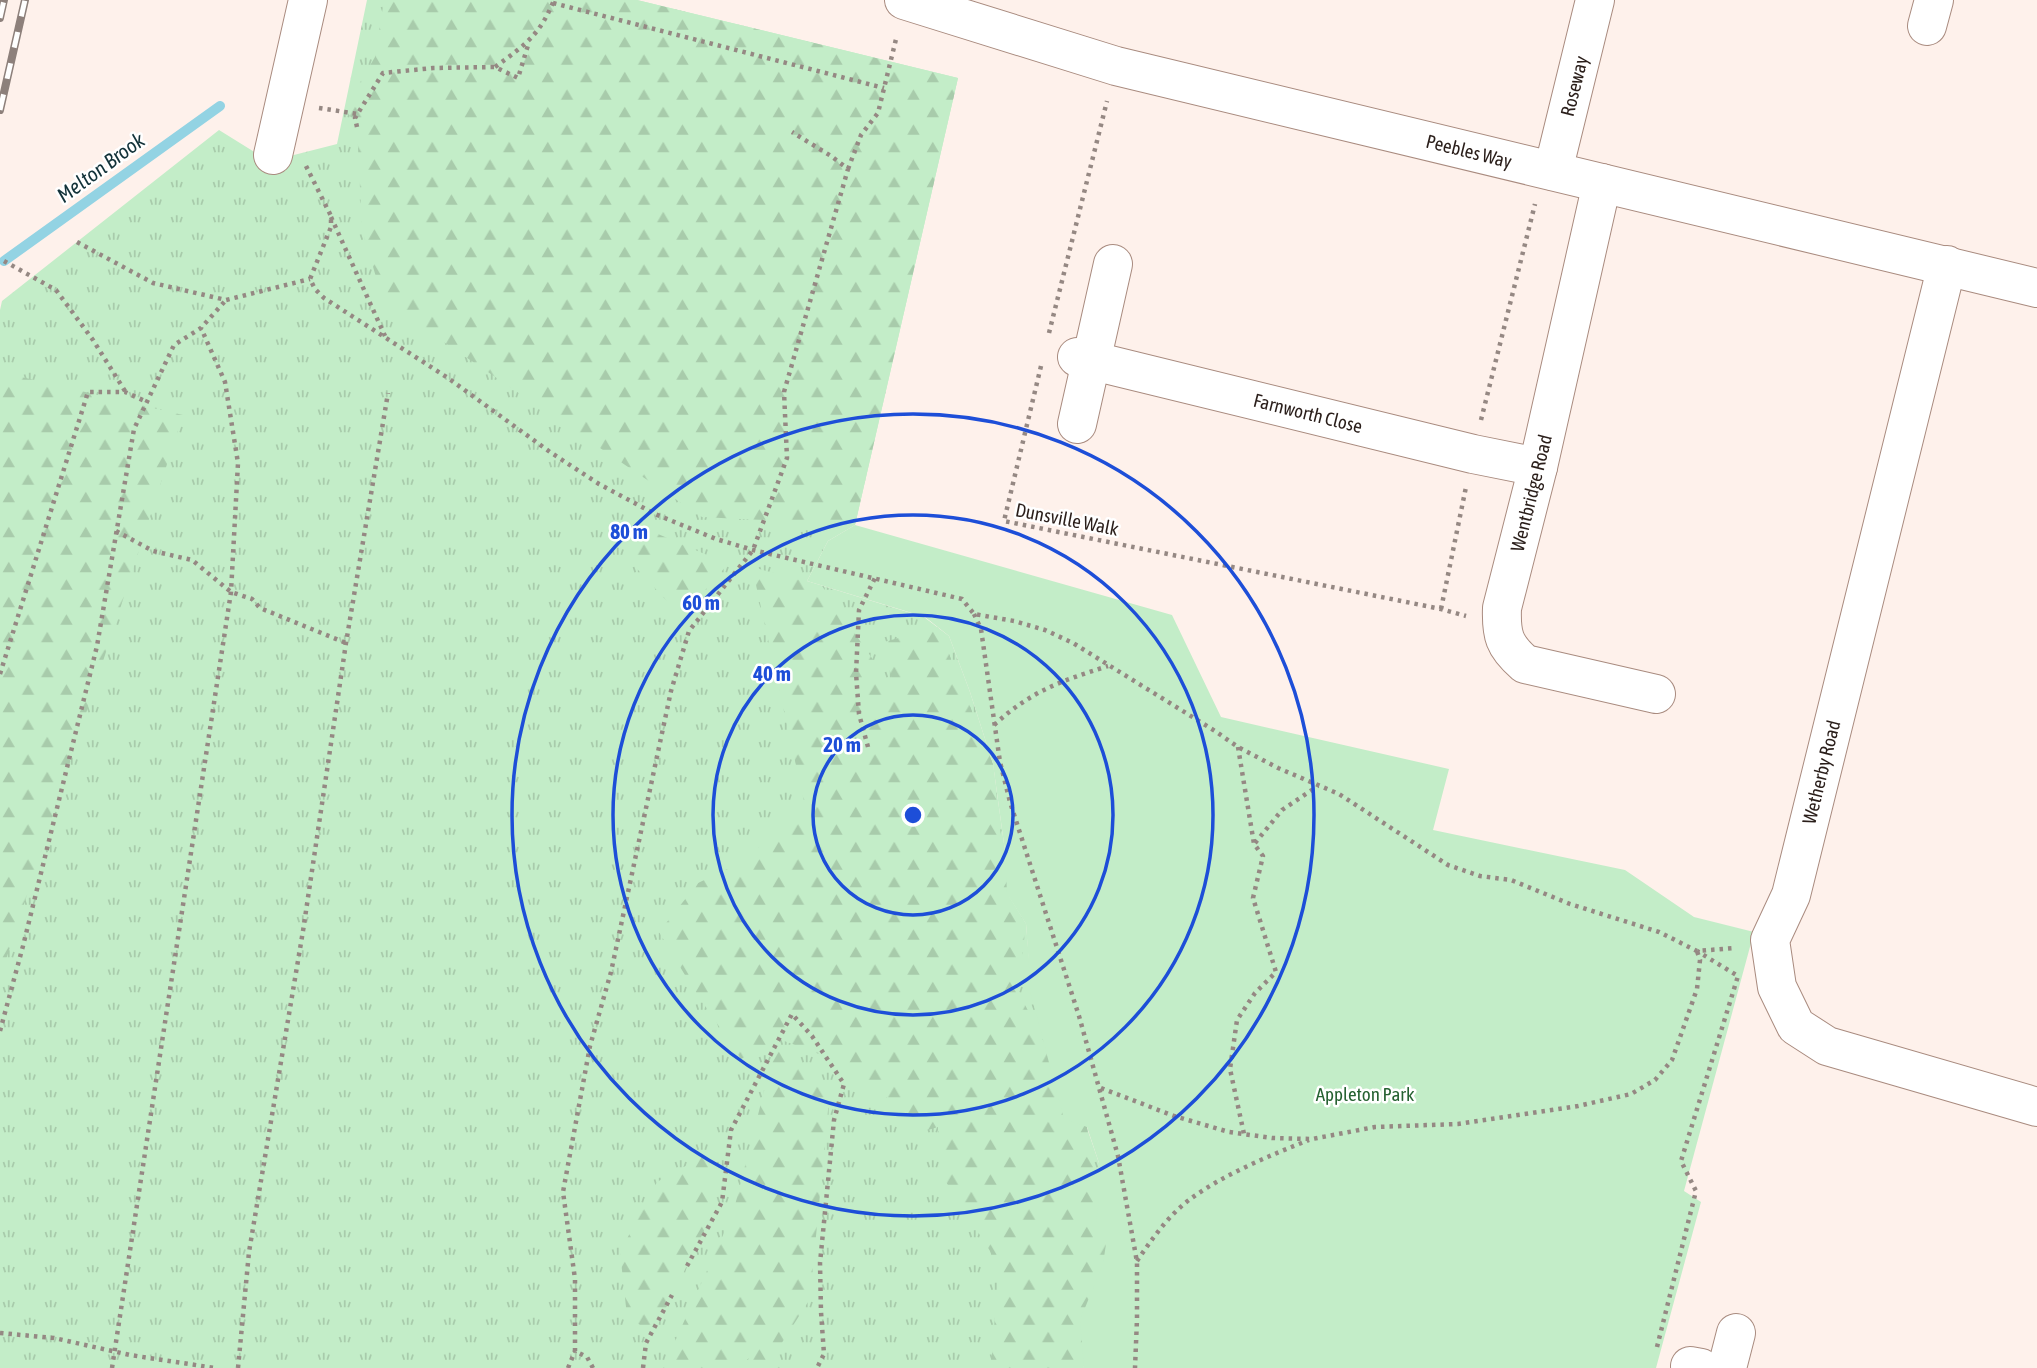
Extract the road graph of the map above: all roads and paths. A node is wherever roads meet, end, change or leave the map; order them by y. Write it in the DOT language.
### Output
graph roads {
  1 [pos="309,0"];
  2 [pos="904,0"];
  3 [pos="1595,0"];
  4 [pos="553,1"];
  5 [pos="529,42"];
  6 [pos="1116,65"];
  7 [pos="495,67"];
  8 [pos="884,88"];
  9 [pos="318,108"];
  10 [pos="358,114"];
  11 [pos="357,127"];
  12 [pos="792,132"];
  13 [pos="276,144"];
  14 [pos="848,169"];
  15 [pos="1548,170"];
  16 [pos="1602,183"];
  17 [pos="331,216"];
  18 [pos="77,242"];
  19 [pos="4,261"];
  20 [pos="1113,264"];
  21 [pos="1947,265"];
  22 [pos="310,279"];
  23 [pos="2037,288"];
  24 [pos="226,300"];
  25 [pos="201,328"];
  26 [pos="385,337"];
  27 [pos="1065,354"];
  28 [pos="125,392"];
  29 [pos="388,393"];
  30 [pos="147,402"];
  31 [pos="1077,424"];
  32 [pos="1473,454"];
  33 [pos="1538,467"];
  34 [pos="116,531"];
  35 [pos="752,550"];
  36 [pos="875,578"];
  37 [pos="231,592"];
  38 [pos="1441,609"];
  39 [pos="974,614"];
  40 [pos="1501,625"];
  41 [pos="346,643"];
  42 [pos="1108,665"];
  43 [pos="0,674"];
  44 [pos="1656,694"];
  45 [pos="994,724"];
  46 [pos="869,747"];
  47 [pos="1238,747"];
  48 [pos="1319,785"];
  49 [pos="1254,844"];
  50 [pos="1770,940"];
  51 [pos="1697,951"];
  52 [pos="0,1031"];
  53 [pos="1100,1088"];
  54 [pos="2037,1107"];
  55 [pos="1244,1134"];
  56 [pos="1312,1139"];
  57 [pos="1137,1262"];
  58 [pos="687,1266"];
  59 [pos="672,1295"];
  60 [pos="0,1333"];
  61 [pos="575,1351"];
  62 [pos="114,1352"];
  63 [pos="1702,1358"];
  64 [pos="112,1368"];
  65 [pos="215,1368"];
  66 [pos="238,1368"];
  67 [pos="568,1368"];
  68 [pos="593,1368"];
  69 [pos="643,1368"];
  70 [pos="817,1368"];
  71 [pos="1135,1368"];
  1 -- 13 [label="street"];
  2 -- 6 [label="street, Peebles Way"];
  2 -- 8 [label="path"];
  3 -- 15 [label="street, Roseway"];
  4 -- 5 [label="path"];
  4 -- 8 [label="path"];
  5 -- 7 [label="path"];
  5 -- 7 [label="path"];
  6 -- 15 [label="street, Peebles Way"];
  6 -- 27 [label="path, Dunsville Walk"];
  7 -- 10 [label="path"];
  8 -- 14 [label="path"];
  9 -- 10 [label="path"];
  10 -- 11 [label="path"];
  12 -- 14 [label="path"];
  13 -- 17 [label="path"];
  14 -- 35 [label="path"];
  15 -- 16 [label="street, Peebles Way"];
  15 -- 32 [label="path"];
  16 -- 21 [label="street, Peebles Way"];
  16 -- 33 [label="street, Wentbridge Road"];
  17 -- 22 [label="path"];
  17 -- 26 [label="path"];
  18 -- 24 [label="path"];
  19 -- 28 [label="path"];
  20 -- 27 [label="street"];
  21 -- 23 [label="street, Peebles Way"];
  21 -- 50 [label="street, Wetherby Road"];
  22 -- 24 [label="path"];
  22 -- 26 [label="path"];
  24 -- 25 [label="path"];
  25 -- 30 [label="path"];
  25 -- 37 [label="path"];
  26 -- 35 [label="path"];
  27 -- 31 [label="street"];
  27 -- 32 [label="street, Farnworth Close"];
  27 -- 38 [label="path, Dunsville Walk"];
  28 -- 30 [label="path"];
  28 -- 43 [label="path"];
  29 -- 41 [label="path"];
  30 -- 34 [label="path"];
  32 -- 33 [label="street, Farnworth Close"];
  32 -- 38 [label="path"];
  33 -- 40 [label="street, Wentbridge Road"];
  34 -- 37 [label="path"];
  34 -- 52 [label="path"];
  35 -- 36 [label="path"];
  35 -- 61 [label="path"];
  36 -- 39 [label="path"];
  36 -- 46 [label="path"];
  37 -- 41 [label="path"];
  37 -- 62 [label="path"];
  38 -- 40 [label="path, Dunsville Walk"];
  39 -- 42 [label="path"];
  39 -- 45 [label="path"];
  40 -- 44 [label="street"];
  41 -- 66 [label="path"];
  42 -- 45 [label="path"];
  42 -- 47 [label="path"];
  45 -- 53 [label="path"];
  47 -- 48 [label="path"];
  47 -- 49 [label="path"];
  48 -- 49 [label="path"];
  48 -- 51 [label="path"];
  49 -- 55 [label="path"];
  50 -- 51 [label="path"];
  50 -- 54 [label="street"];
  51 -- 56 [label="path"];
  51 -- 63 [label="path"];
  53 -- 55 [label="path"];
  53 -- 57 [label="path"];
  55 -- 56 [label="path"];
  56 -- 57 [label="path"];
  57 -- 71 [label="path"];
  58 -- 70 [label="path"];
  59 -- 69 [label="path"];
  60 -- 62 [label="path"];
  61 -- 67 [label="path"];
  61 -- 68 [label="path"];
  62 -- 64 [label="path"];
  62 -- 65 [label="path"];
}
